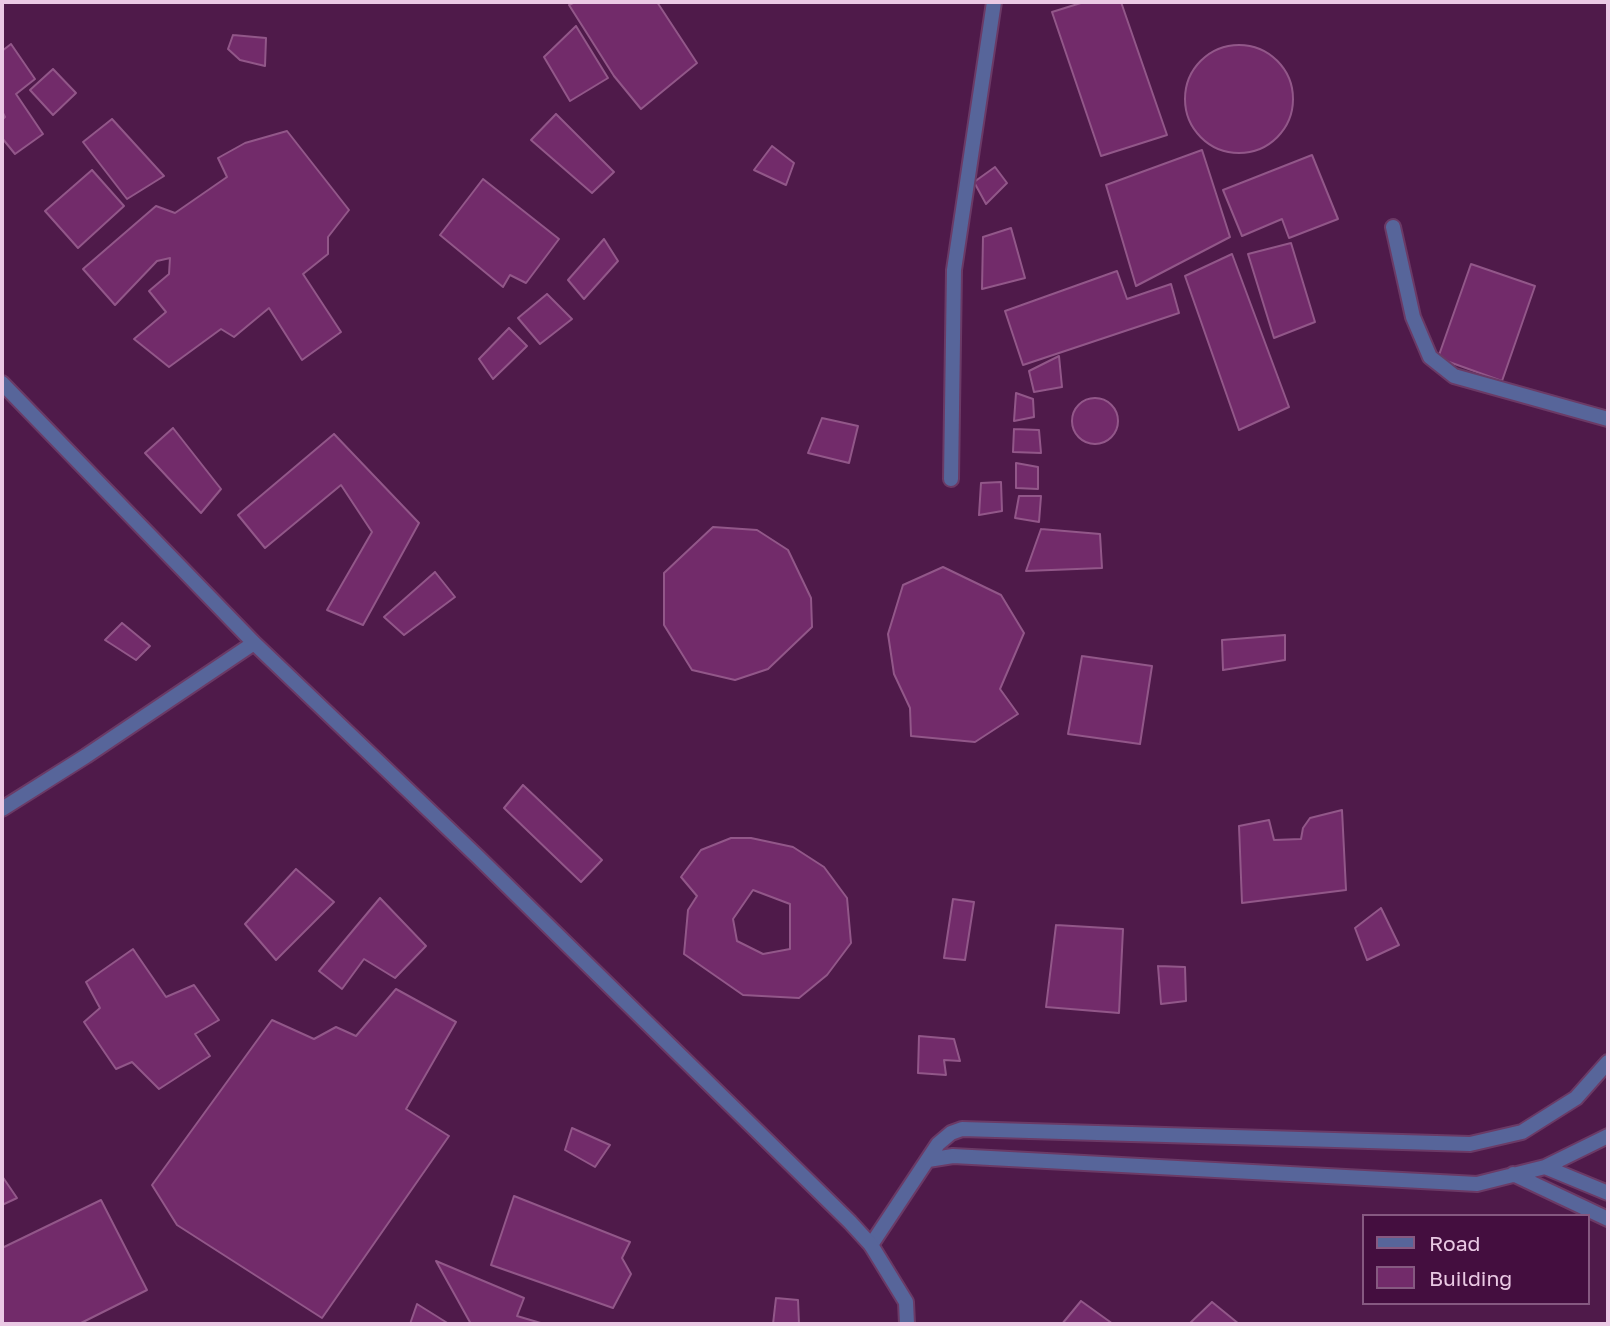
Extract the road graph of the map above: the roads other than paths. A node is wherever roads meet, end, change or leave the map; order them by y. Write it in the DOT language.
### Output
graph roads {
  1 [pos="995,2"];
  2 [pos="1393,227"];
  3 [pos="2,383"];
  4 [pos="1608,419"];
  5 [pos="951,479"];
  6 [pos="254,643"];
  7 [pos="2,808"];
  8 [pos="1608,1062"];
  9 [pos="951,1133"];
  10 [pos="1608,1136"];
  11 [pos="953,1156"];
  12 [pos="928,1160"];
  13 [pos="1545,1167"];
  14 [pos="1513,1174"];
  15 [pos="1608,1193"];
  16 [pos="1608,1219"];
  17 [pos="871,1245"];
  18 [pos="907,1324"];
  1 -- 5 [label="street"];
  2 -- 4 [label="street"];
  3 -- 6 [label="street"];
  6 -- 7 [label="street"];
  6 -- 17 [label="street"];
  8 -- 9 [label="street"];
  9 -- 11 [label="street"];
  9 -- 12 [label="street"];
  10 -- 13 [label="street"];
  11 -- 12 [label="street"];
  11 -- 14 [label="street"];
  12 -- 17 [label="street"];
  13 -- 14 [label="street"];
  13 -- 15 [label="street"];
  14 -- 16 [label="street"];
  17 -- 18 [label="street"];
}
